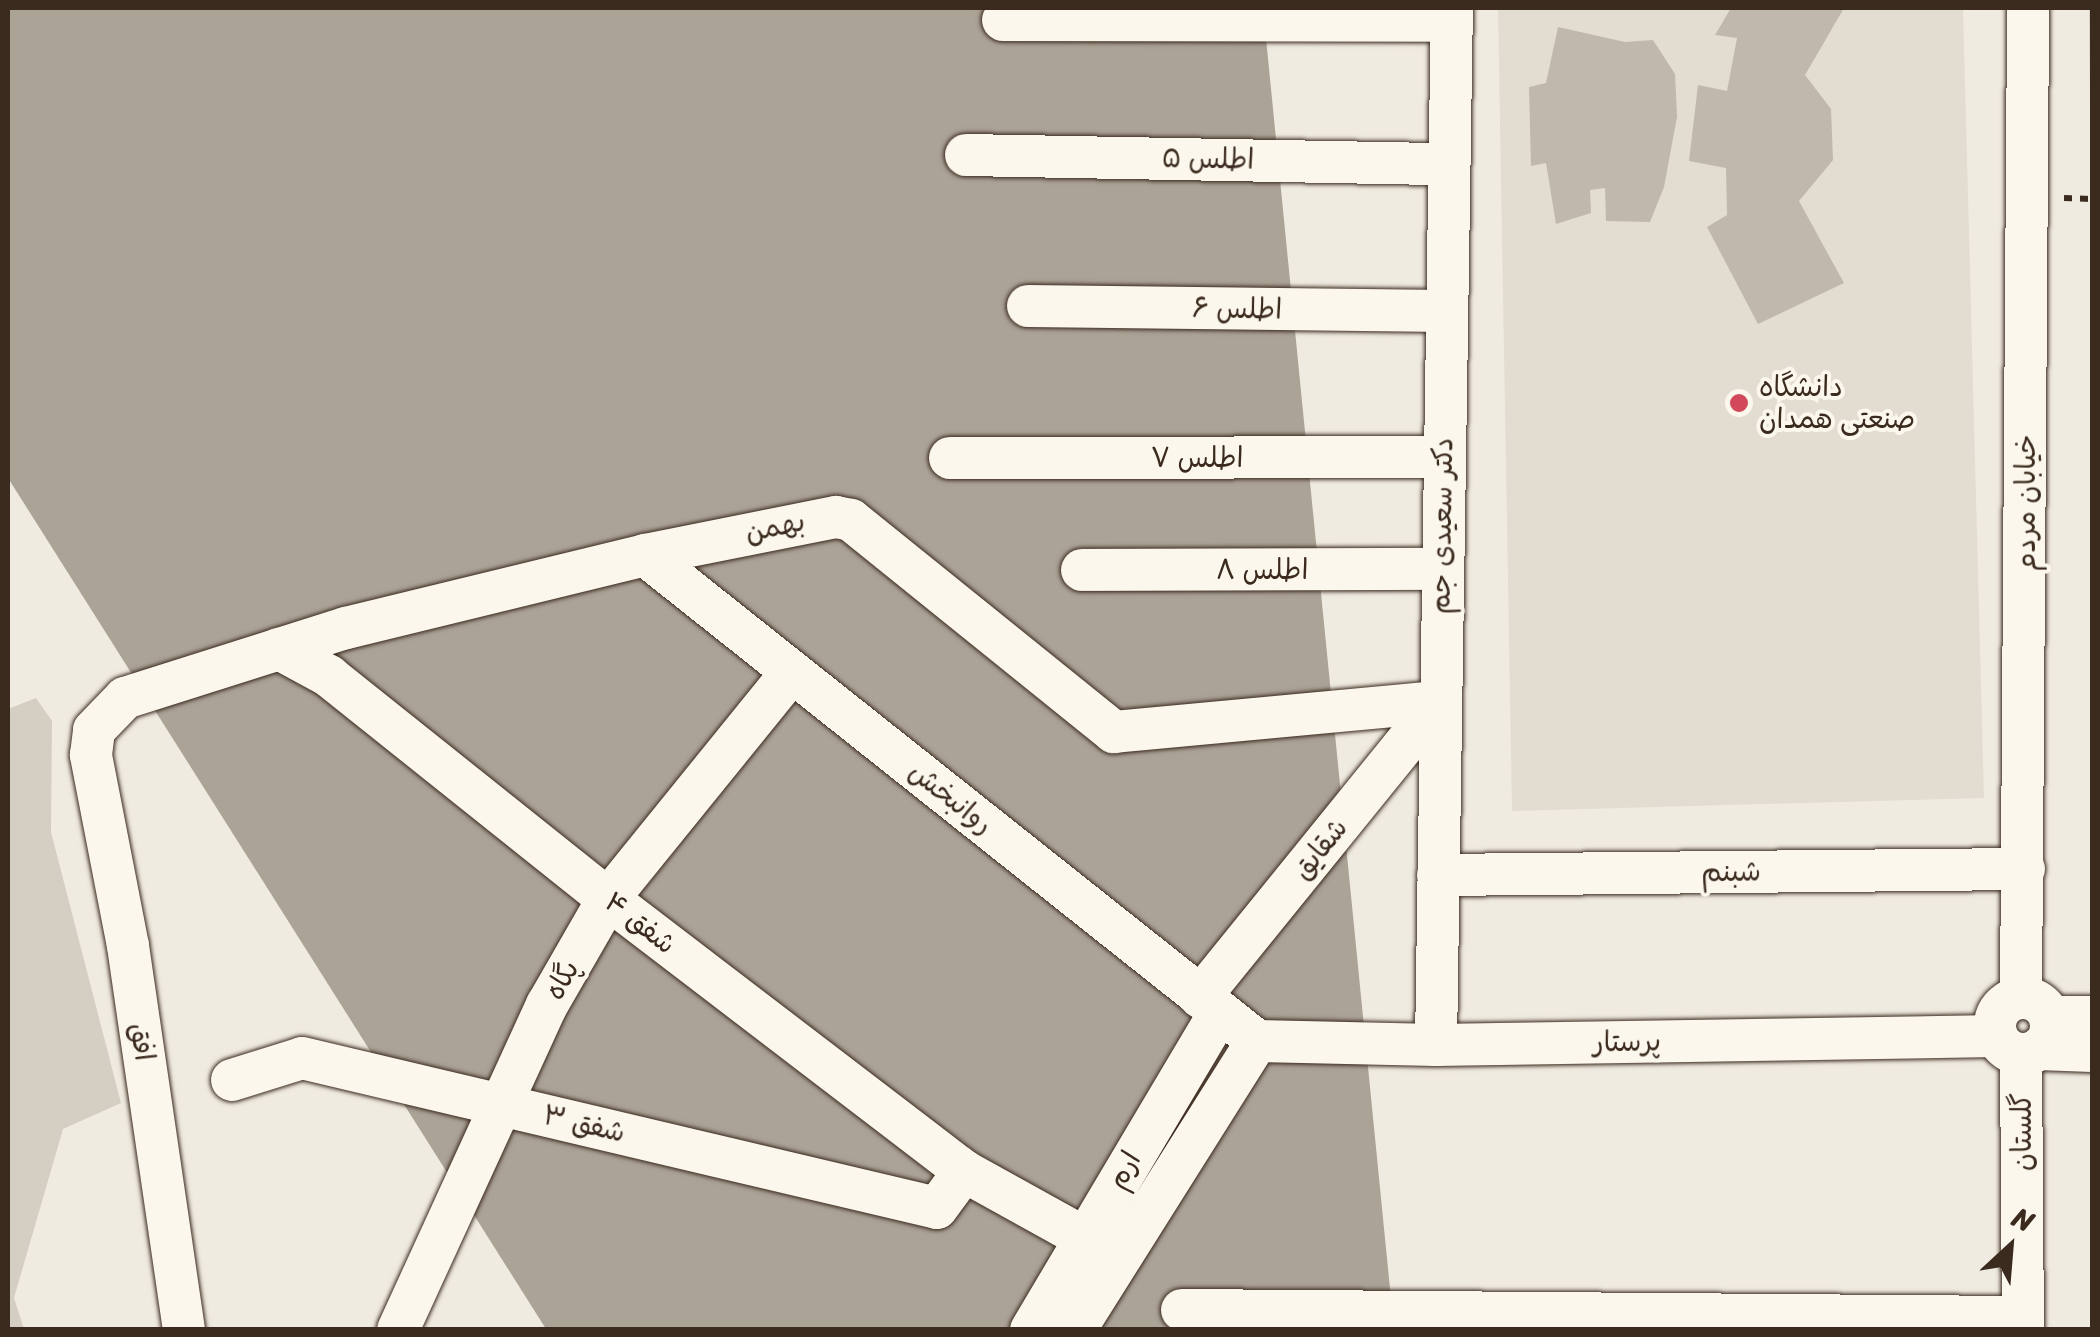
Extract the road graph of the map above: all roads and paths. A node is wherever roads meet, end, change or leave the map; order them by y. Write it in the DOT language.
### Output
graph roads {
  1 [pos="2028,8"];
  2 [pos="1452,14"];
  3 [pos="1003,20"];
  4 [pos="966,155"];
  5 [pos="1449,164"];
  6 [pos="1028,306"];
  7 [pos="1446,312"];
  8 [pos="950,458"];
  9 [pos="1444,458"];
  10 [pos="645,555"];
  11 [pos="1082,570"];
  12 [pos="1442,570"];
  13 [pos="279,650"];
  14 [pos="792,672"];
  15 [pos="1439,702"];
  16 [pos="91,756"];
  17 [pos="2024,869"];
  18 [pos="1438,876"];
  19 [pos="608,899"];
  20 [pos="1210,1004"];
  21 [pos="2092,1017"];
  22 [pos="2025,1031"];
  23 [pos="1257,1041"];
  24 [pos="1436,1045"];
  25 [pos="2092,1051"];
  26 [pos="232,1080"];
  27 [pos="501,1105"];
  28 [pos="964,1170"];
  29 [pos="1083,1238"];
  30 [pos="1182,1310"];
  31 [pos="2023,1323"];
  32 [pos="406,1328"];
  33 [pos="184,1330"];
  34 [pos="1030,1330"];
  35 [pos="1075,1330"];
  1 -- 17 [label="street, خیابان مردم"];
  2 -- 3 [label="street"];
  2 -- 5 [label="street, دکتر سعیدی جم"];
  4 -- 5 [label="street, اطلس ۵"];
  5 -- 7 [label="street, دکتر سعیدی جم"];
  6 -- 7 [label="street, اطلس ۶"];
  7 -- 9 [label="street, دکتر سعیدی جم"];
  8 -- 9 [label="street, اطلس ۷"];
  9 -- 12 [label="street, دکتر سعیدی جم"];
  10 -- 13 [label="street, بهمن"];
  10 -- 14 [label="street, روانبخش"];
  10 -- 15 [label="street, بهمن"];
  11 -- 12 [label="street, اطلس ۸"];
  12 -- 15 [label="street, دکتر سعیدی جم"];
  13 -- 16 [label="street, بهمن"];
  13 -- 19 [label="street, شفق ۴"];
  14 -- 19 [label="street, پگاه"];
  14 -- 20 [label="street, روانبخش"];
  15 -- 18 [label="street, دکتر سعیدی جم"];
  15 -- 20 [label="street, شقایق"];
  16 -- 33 [label="street, افق"];
  17 -- 18 [label="street, شبنم"];
  17 -- 22 [label="street, خیابان مردم"];
  18 -- 24 [label="street, دکتر سعیدی جم"];
  19 -- 27 [label="street, پگاه"];
  19 -- 28 [label="street, شفق ۴"];
  20 -- 23 [label="street, روانبخش"];
  20 -- 29 [label="street, ارم"];
  21 -- 22 [label="street"];
  22 -- 24 [label="street, پرستار"];
  22 -- 25 [label="street"];
  22 -- 31 [label="street, گلستان"];
  23 -- 24 [label="street, پرستار"];
  23 -- 35 [label="street, ارم"];
  26 -- 27 [label="street, شفق ۳"];
  27 -- 28 [label="street, شفق ۳"];
  27 -- 32 [label="street, پگاه"];
  28 -- 29 [label="street, شفق ۴"];
  29 -- 34 [label="street, ارم"];
  30 -- 31 [label="street"];
}
